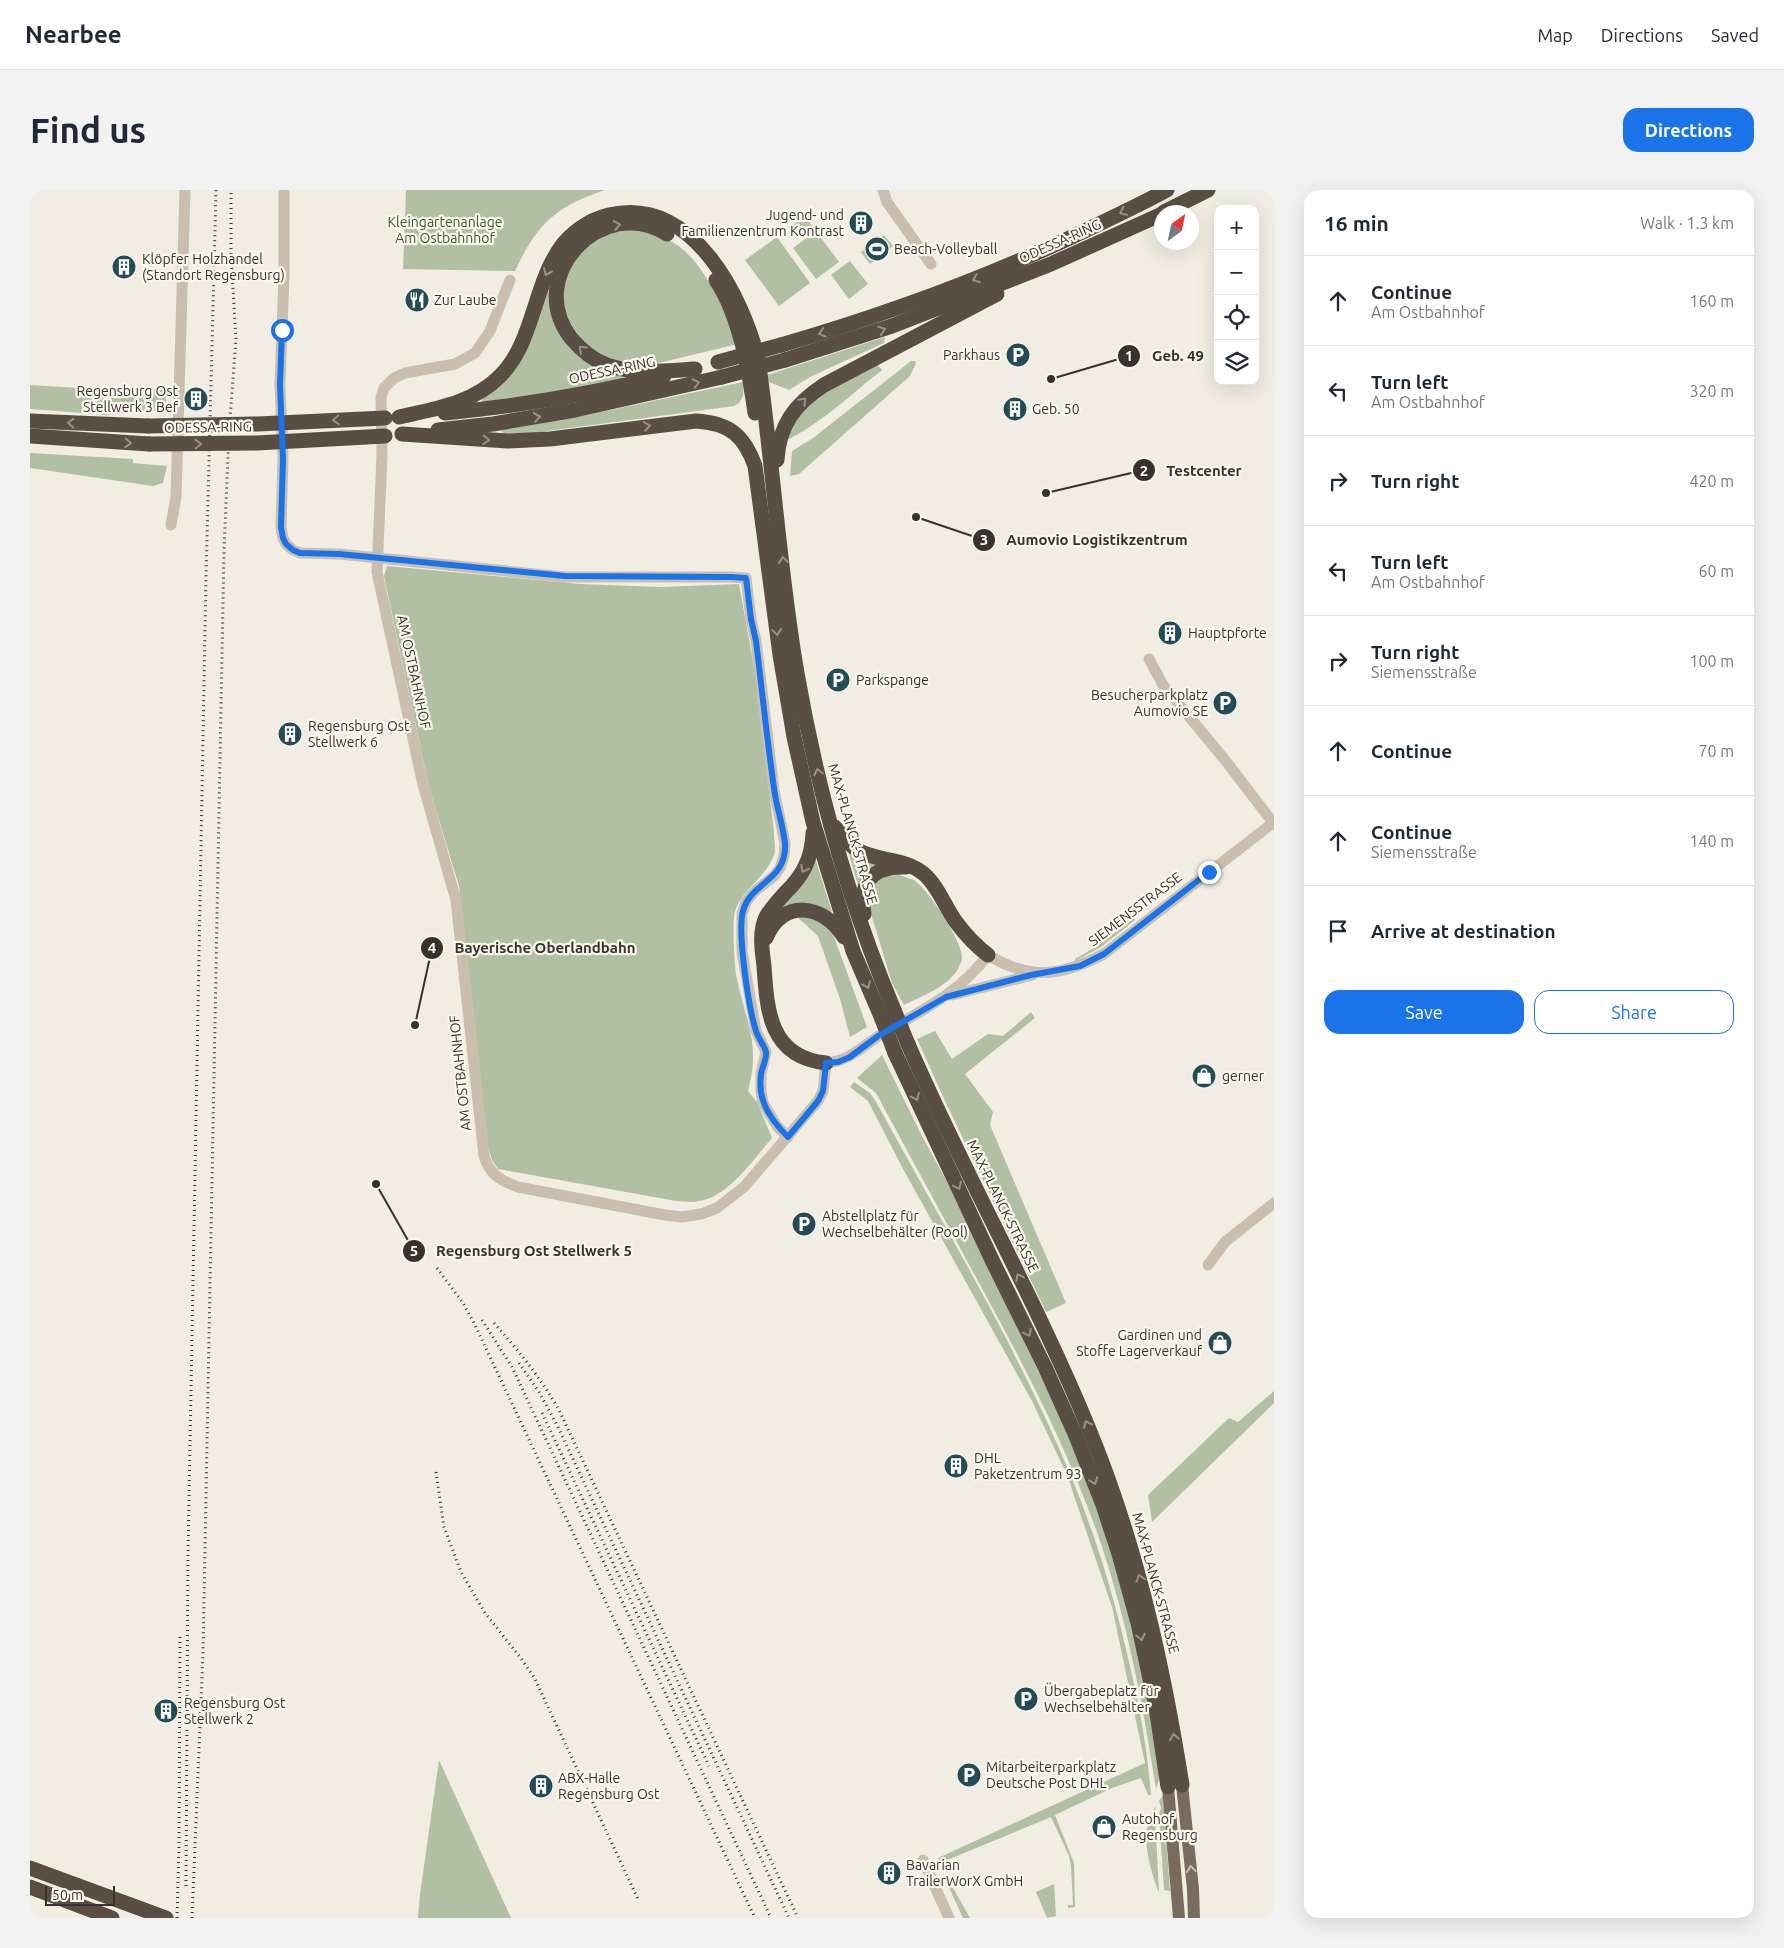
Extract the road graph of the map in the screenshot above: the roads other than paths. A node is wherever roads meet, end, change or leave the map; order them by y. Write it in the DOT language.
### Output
graph roads {
  1 [pos="185,190"];
  2 [pos="284,190"];
  3 [pos="883,190"];
  4 [pos="1167,190"];
  5 [pos="1208,190"];
  6 [pos="1179,205"];
  7 [pos="1154,217"];
  8 [pos="930,264"];
  9 [pos="1051,264"];
  10 [pos="510,280"];
  11 [pos="695,369"];
  12 [pos="392,417"];
  13 [pos="30,421"];
  14 [pos="402,434"];
  15 [pos="30,436"];
  16 [pos="776,509"];
  17 [pos="171,525"];
  18 [pos="377,558"];
  19 [pos="771,584"];
  20 [pos="1149,659"];
  21 [pos="830,820"];
  22 [pos="813,822"];
  23 [pos="1274,823"];
  24 [pos="913,867"];
  25 [pos="762,946"];
  26 [pos="870,946"];
  27 [pos="853,951"];
  28 [pos="988,955"];
  29 [pos="1042,972"];
  30 [pos="946,997"];
  31 [pos="902,1049"];
  32 [pos="826,1063"];
  33 [pos="788,1137"];
  34 [pos="1274,1203"];
  35 [pos="1208,1265"];
  36 [pos="1175,1786"];
  37 [pos="923,1860"];
  38 [pos="30,1868"];
  39 [pos="30,1887"];
  40 [pos="112,1918"];
  41 [pos="166,1918"];
  42 [pos="949,1918"];
  43 [pos="1179,1918"];
  44 [pos="1194,1918"];
  1 -- 17 [label="street"];
  2 -- 18 [label="street"];
  3 -- 8 [label="street"];
  4 -- 11 [label="highway, ODESSA-RING, one-way, bridge"];
  5 -- 6 [label="highway, ODESSA-RING"];
  7 -- 9 [label="highway, ODESSA-RING"];
  14 -- 9 [label="highway, ODESSA-RING, one-way, bridge"];
  16 -- 9 [label="highway, one-way"];
  10 -- 18 [label="street, AM OSTBAHNHOF"];
  11 -- 12 [label="highway, ODESSA-RING"];
  11 -- 19 [label="highway, one-way"];
  12 -- 13 [label="highway, ODESSA-RING, one-way, bridge"];
  16 -- 12 [label="highway, one-way"];
  15 -- 14 [label="highway, ODESSA-RING, one-way, bridge"];
  14 -- 19 [label="highway, one-way"];
  21 -- 16 [label="highway, MAX-PLANCK-STRASSE, one-way"];
  18 -- 33 [label="street"];
  18 -- 33 [label="street, AM OSTBAHNHOF"];
  19 -- 22 [label="highway, MAX-PLANCK-STRASSE, one-way"];
  20 -- 23 [label="street, SIEMENSSTRASSE"];
  21 -- 24 [label="highway"];
  21 -- 26 [label="highway, MAX-PLANCK-STRASSE"];
  22 -- 25 [label="highway, one-way"];
  22 -- 27 [label="highway, MAX-PLANCK-STRASSE"];
  23 -- 29 [label="street, SIEMENSSTRASSE"];
  24 -- 26 [label="highway"];
  24 -- 28 [label="highway"];
  25 -- 27 [label="highway"];
  25 -- 32 [label="highway"];
  26 -- 31 [label="highway, MAX-PLANCK-STRASSE, bridge"];
  27 -- 31 [label="highway, MAX-PLANCK-STRASSE, one-way, bridge"];
  28 -- 29 [label="street, SIEMENSSTRASSE"];
  28 -- 30 [label="street"];
  29 -- 30 [label="street"];
  30 -- 32 [label="street"];
  31 -- 36 [label="highway, MAX-PLANCK-STRASSE"];
  32 -- 33 [label="street, AM OSTBAHNHOF"];
  34 -- 35 [label="street"];
  36 -- 43 [label="main road, MAX-PLANCK-STRASSE"];
  44 -- 36 [label="main road, MAX-PLANCK-STRASSE, one-way"];
  37 -- 42 [label="street"];
  38 -- 41 [label="highway"];
  39 -- 40 [label="highway"];
}
